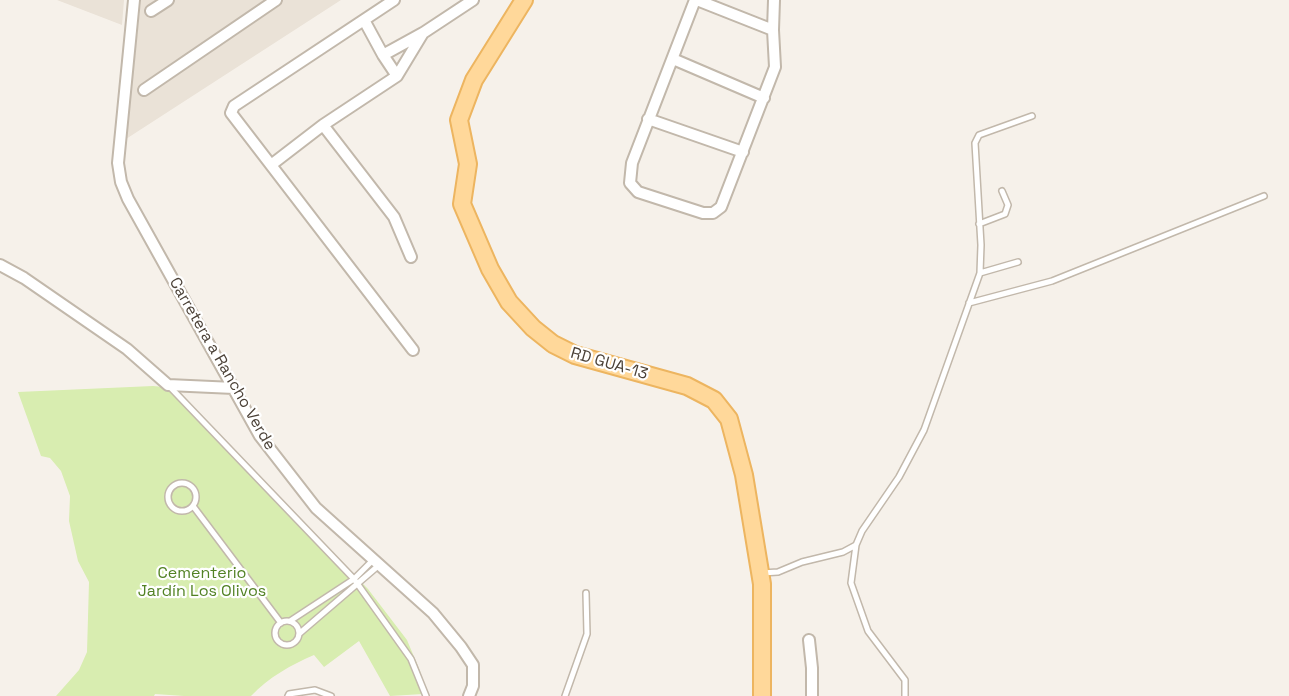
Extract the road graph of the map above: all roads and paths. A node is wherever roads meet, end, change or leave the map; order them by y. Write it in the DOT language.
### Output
graph roads {
  1 [pos="134,0"];
  2 [pos="168,0"];
  3 [pos="276,0"];
  4 [pos="394,0"];
  5 [pos="473,0"];
  6 [pos="524,0"];
  7 [pos="696,0"];
  8 [pos="774,0"];
  9 [pos="151,11"];
  10 [pos="364,20"];
  11 [pos="772,30"];
  12 [pos="423,33"];
  13 [pos="383,55"];
  14 [pos="673,58"];
  15 [pos="397,76"];
  16 [pos="144,90"];
  17 [pos="764,98"];
  18 [pos="1032,116"];
  19 [pos="648,119"];
  20 [pos="323,125"];
  21 [pos="743,152"];
  22 [pos="271,165"];
  23 [pos="1002,190"];
  24 [pos="1264,196"];
  25 [pos="979,224"];
  26 [pos="411,257"];
  27 [pos="1018,262"];
  28 [pos="0,264"];
  29 [pos="980,273"];
  30 [pos="969,303"];
  31 [pos="413,350"];
  32 [pos="168,385"];
  33 [pos="234,388"];
  34 [pos="193,507"];
  35 [pos="856,545"];
  36 [pos="375,563"];
  37 [pos="760,573"];
  38 [pos="356,581"];
  39 [pos="586,592"];
  40 [pos="290,621"];
  41 [pos="281,622"];
  42 [pos="300,633"];
  43 [pos="809,640"];
  44 [pos="288,696"];
  45 [pos="331,696"];
  46 [pos="426,696"];
  47 [pos="469,696"];
  48 [pos="565,696"];
  49 [pos="762,696"];
  50 [pos="812,696"];
  51 [pos="905,696"];
  1 -- 33 [label="street, Carretera a Rancho Verde"];
  2 -- 9 [label="street"];
  3 -- 16 [label="street"];
  4 -- 10 [label="street"];
  5 -- 12 [label="street"];
  6 -- 37 [label="main road, RD GUA-13"];
  7 -- 11 [label="street"];
  7 -- 14 [label="street"];
  8 -- 11 [label="street"];
  10 -- 13 [label="street"];
  10 -- 22 [label="street"];
  11 -- 17 [label="street"];
  12 -- 13 [label="street"];
  12 -- 15 [label="street"];
  13 -- 15 [label="street"];
  14 -- 17 [label="street"];
  14 -- 19 [label="street"];
  15 -- 20 [label="street"];
  17 -- 21 [label="street"];
  18 -- 25 [label="lane"];
  19 -- 21 [label="street"];
  19 -- 21 [label="street"];
  20 -- 22 [label="street"];
  20 -- 26 [label="street"];
  22 -- 31 [label="street"];
  23 -- 25 [label="lane"];
  24 -- 30 [label="lane"];
  25 -- 29 [label="lane"];
  27 -- 29 [label="lane"];
  28 -- 32 [label="street"];
  29 -- 30 [label="lane"];
  30 -- 35 [label="lane"];
  32 -- 33 [label="street"];
  32 -- 38 [label="lane"];
  33 -- 36 [label="street, Carretera a Rancho Verde"];
  34 -- 34 [label="lane"];
  34 -- 41 [label="lane"];
  35 -- 37 [label="lane"];
  35 -- 51 [label="lane"];
  36 -- 38 [label="lane"];
  36 -- 47 [label="street, Carretera a Rancho Verde"];
  37 -- 49 [label="main road, RD GUA-13"];
  38 -- 40 [label="lane"];
  38 -- 42 [label="lane"];
  38 -- 46 [label="lane"];
  39 -- 48 [label="lane"];
  40 -- 41 [label="lane"];
  40 -- 42 [label="lane"];
  41 -- 42 [label="lane"];
  43 -- 50 [label="street"];
  44 -- 45 [label="lane"];
}
